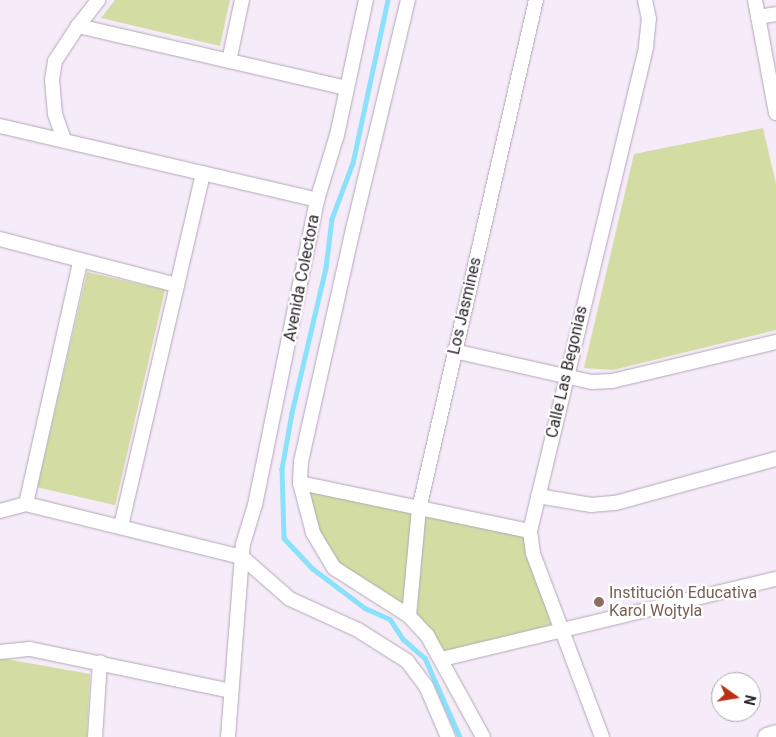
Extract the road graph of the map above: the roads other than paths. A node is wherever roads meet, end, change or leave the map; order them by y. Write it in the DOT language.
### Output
graph roads {
  1 [pos="98,0"];
  2 [pos="242,0"];
  3 [pos="366,0"];
  4 [pos="408,0"];
  5 [pos="536,0"];
  6 [pos="645,0"];
  7 [pos="755,0"];
  8 [pos="776,14"];
  9 [pos="758,17"];
  10 [pos="78,26"];
  11 [pos="229,61"];
  12 [pos="347,88"];
  13 [pos="776,114"];
  14 [pos="0,126"];
  15 [pos="64,140"];
  16 [pos="203,173"];
  17 [pos="317,200"];
  18 [pos="0,239"];
  19 [pos="80,262"];
  20 [pos="177,285"];
  21 [pos="776,342"];
  22 [pos="454,351"];
  23 [pos="565,378"];
  24 [pos="776,459"];
  25 [pos="300,483"];
  26 [pos="538,496"];
  27 [pos="26,504"];
  28 [pos="419,509"];
  29 [pos="0,511"];
  30 [pos="121,526"];
  31 [pos="530,531"];
  32 [pos="242,557"];
  33 [pos="776,579"];
  34 [pos="409,616"];
  35 [pos="561,631"];
  36 [pos="0,652"];
  37 [pos="442,659"];
  38 [pos="100,662"];
  39 [pos="231,691"];
  40 [pos="776,734"];
  41 [pos="95,737"];
  42 [pos="228,737"];
  43 [pos="448,737"];
  44 [pos="483,737"];
  45 [pos="602,737"];
  46 [pos="767,737"];
  1 -- 10 [label="street"];
  2 -- 11 [label="street"];
  3 -- 12 [label="street, Avenida Colectora"];
  4 -- 25 [label="street"];
  5 -- 22 [label="street, Los Jasmines"];
  6 -- 23 [label="street, Calle Las Begonias"];
  7 -- 9 [label="street"];
  8 -- 9 [label="street"];
  9 -- 13 [label="street"];
  10 -- 11 [label="street"];
  10 -- 15 [label="street"];
  11 -- 12 [label="street"];
  12 -- 17 [label="street, Avenida Colectora"];
  14 -- 15 [label="street"];
  15 -- 16 [label="street"];
  16 -- 17 [label="street"];
  16 -- 20 [label="street"];
  17 -- 32 [label="street, Avenida Colectora"];
  18 -- 19 [label="street"];
  19 -- 20 [label="street"];
  19 -- 27 [label="street"];
  20 -- 30 [label="street"];
  21 -- 23 [label="street"];
  22 -- 23 [label="street"];
  22 -- 28 [label="street, Los Jasmines"];
  23 -- 26 [label="street, Calle Las Begonias"];
  24 -- 26 [label="street"];
  25 -- 28 [label="street"];
  25 -- 34 [label="street"];
  26 -- 31 [label="street, Calle Las Begonias"];
  27 -- 29 [label="street"];
  27 -- 30 [label="street"];
  28 -- 31 [label="street"];
  28 -- 34 [label="street, Los Jasmines"];
  30 -- 32 [label="street"];
  31 -- 35 [label="street, Calle Las Begonias"];
  32 -- 39 [label="street, Avenida Colectora"];
  32 -- 43 [label="street"];
  33 -- 35 [label="street"];
  34 -- 37 [label="street"];
  35 -- 37 [label="street"];
  35 -- 45 [label="street, Calle Las Begonias"];
  36 -- 38 [label="street"];
  37 -- 44 [label="street"];
  38 -- 39 [label="street"];
  38 -- 41 [label="street"];
  39 -- 42 [label="street, Avenida Colectora"];
  40 -- 46 [label="street"];
}
